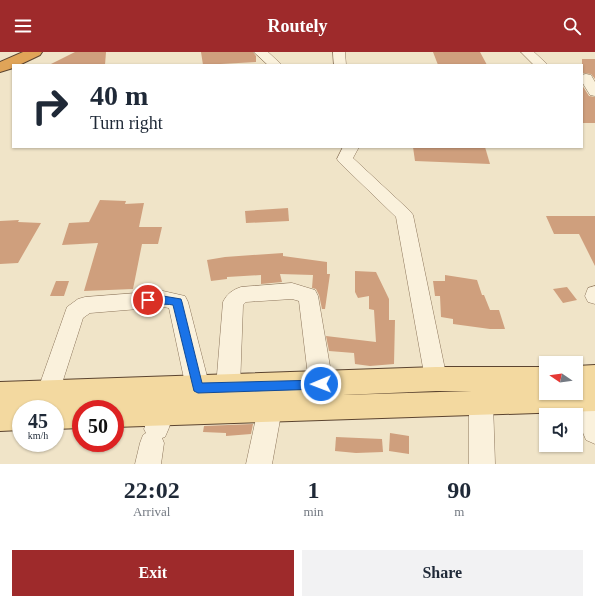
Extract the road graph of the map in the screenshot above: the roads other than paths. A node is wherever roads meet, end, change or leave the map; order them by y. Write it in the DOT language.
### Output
graph roads {
  1 [pos="15,52"];
  2 [pos="35,52"];
  3 [pos="260,52"];
  4 [pos="340,52"];
  5 [pos="527,52"];
  6 [pos="0,59"];
  7 [pos="275,64"];
  8 [pos="340,64"];
  9 [pos="541,64"];
  10 [pos="0,68"];
  11 [pos="588,79"];
  12 [pos="595,92"];
  13 [pos="350,148"];
  14 [pos="436,378"];
  15 [pos="539,379"];
  16 [pos="321,384"];
  17 [pos="228,387"];
  18 [pos="198,388"];
  19 [pos="587,388"];
  20 [pos="0,394"];
  21 [pos="31,400"];
  22 [pos="53,400"];
  23 [pos="64,403"];
  24 [pos="481,403"];
  25 [pos="270,409"];
  26 [pos="12,417"];
  27 [pos="0,418"];
  28 [pos="124,419"];
  29 [pos="595,432"];
  30 [pos="154,437"];
  31 [pos="259,464"];
  32 [pos="482,464"];
  1 -- 6 [label="highway"];
  2 -- 10 [label="highway"];
  3 -- 7 [label="street"];
  4 -- 8 [label="street"];
  5 -- 9 [label="street"];
  11 -- 12 [label="street"];
  13 -- 14 [label="street"];
  14 -- 15 [label="main road"];
  14 -- 16 [label="main road"];
  16 -- 17 [label="main road"];
  16 -- 17 [label="street"];
  17 -- 18 [label="main road"];
  18 -- 22 [label="street"];
  18 -- 23 [label="main road"];
  19 -- 24 [label="main road"];
  19 -- 29 [label="street"];
  20 -- 21 [label="main road"];
  24 -- 25 [label="main road"];
  24 -- 32 [label="street"];
  25 -- 30 [label="main road"];
  25 -- 31 [label="street"];
  26 -- 27 [label="main road"];
  28 -- 30 [label="main road"];
}
